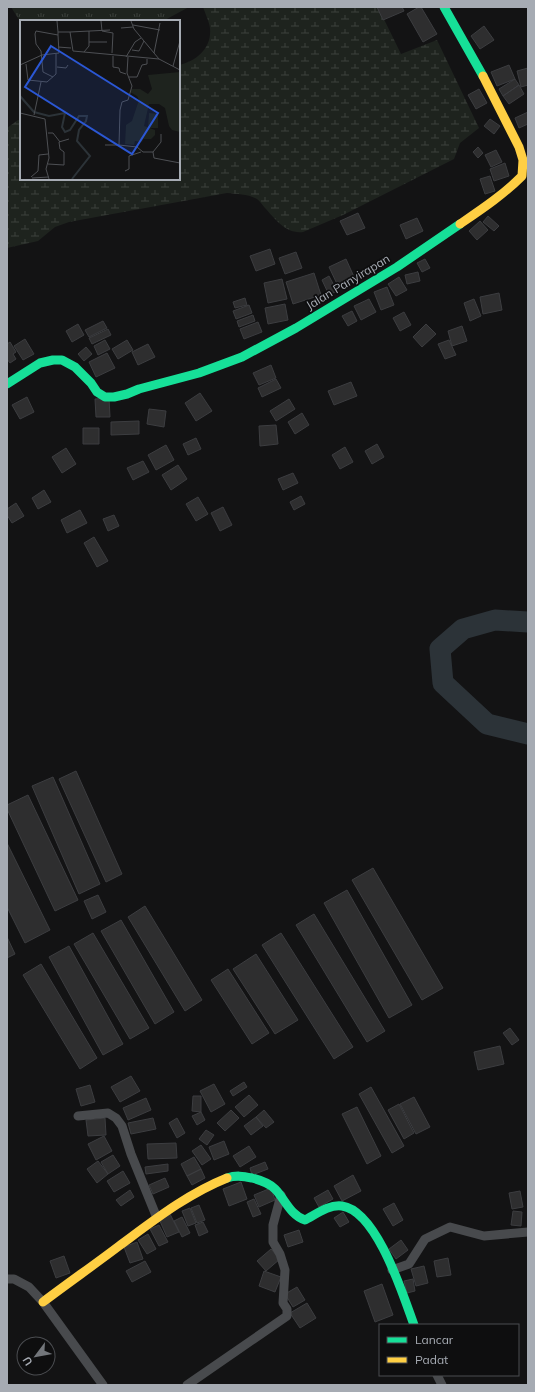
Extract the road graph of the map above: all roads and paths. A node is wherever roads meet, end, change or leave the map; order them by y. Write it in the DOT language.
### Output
graph roads {
  1 [pos="444,7"];
  2 [pos="522,165"];
  3 [pos="528,175"];
  4 [pos="7,384"];
  5 [pos="78,1116"];
  6 [pos="281,1195"];
  7 [pos="157,1218"];
  8 [pos="528,1232"];
  9 [pos="392,1270"];
  10 [pos="7,1279"];
  11 [pos="43,1302"];
  12 [pos="414,1324"];
  13 [pos="438,1376"];
  14 [pos="103,1385"];
  15 [pos="187,1385"];
  16 [pos="442,1385"];
  1 -- 2 [label="street"];
  2 -- 3 [label="street"];
  2 -- 4 [label="street, Jalan Panyirapan"];
  5 -- 7 [label="street"];
  6 -- 7 [label="street"];
  6 -- 9 [label="street"];
  6 -- 15 [label="street"];
  7 -- 11 [label="street"];
  8 -- 9 [label="street"];
  9 -- 12 [label="street"];
  10 -- 11 [label="street"];
  11 -- 14 [label="street"];
  13 -- 16 [label="street"];
}
